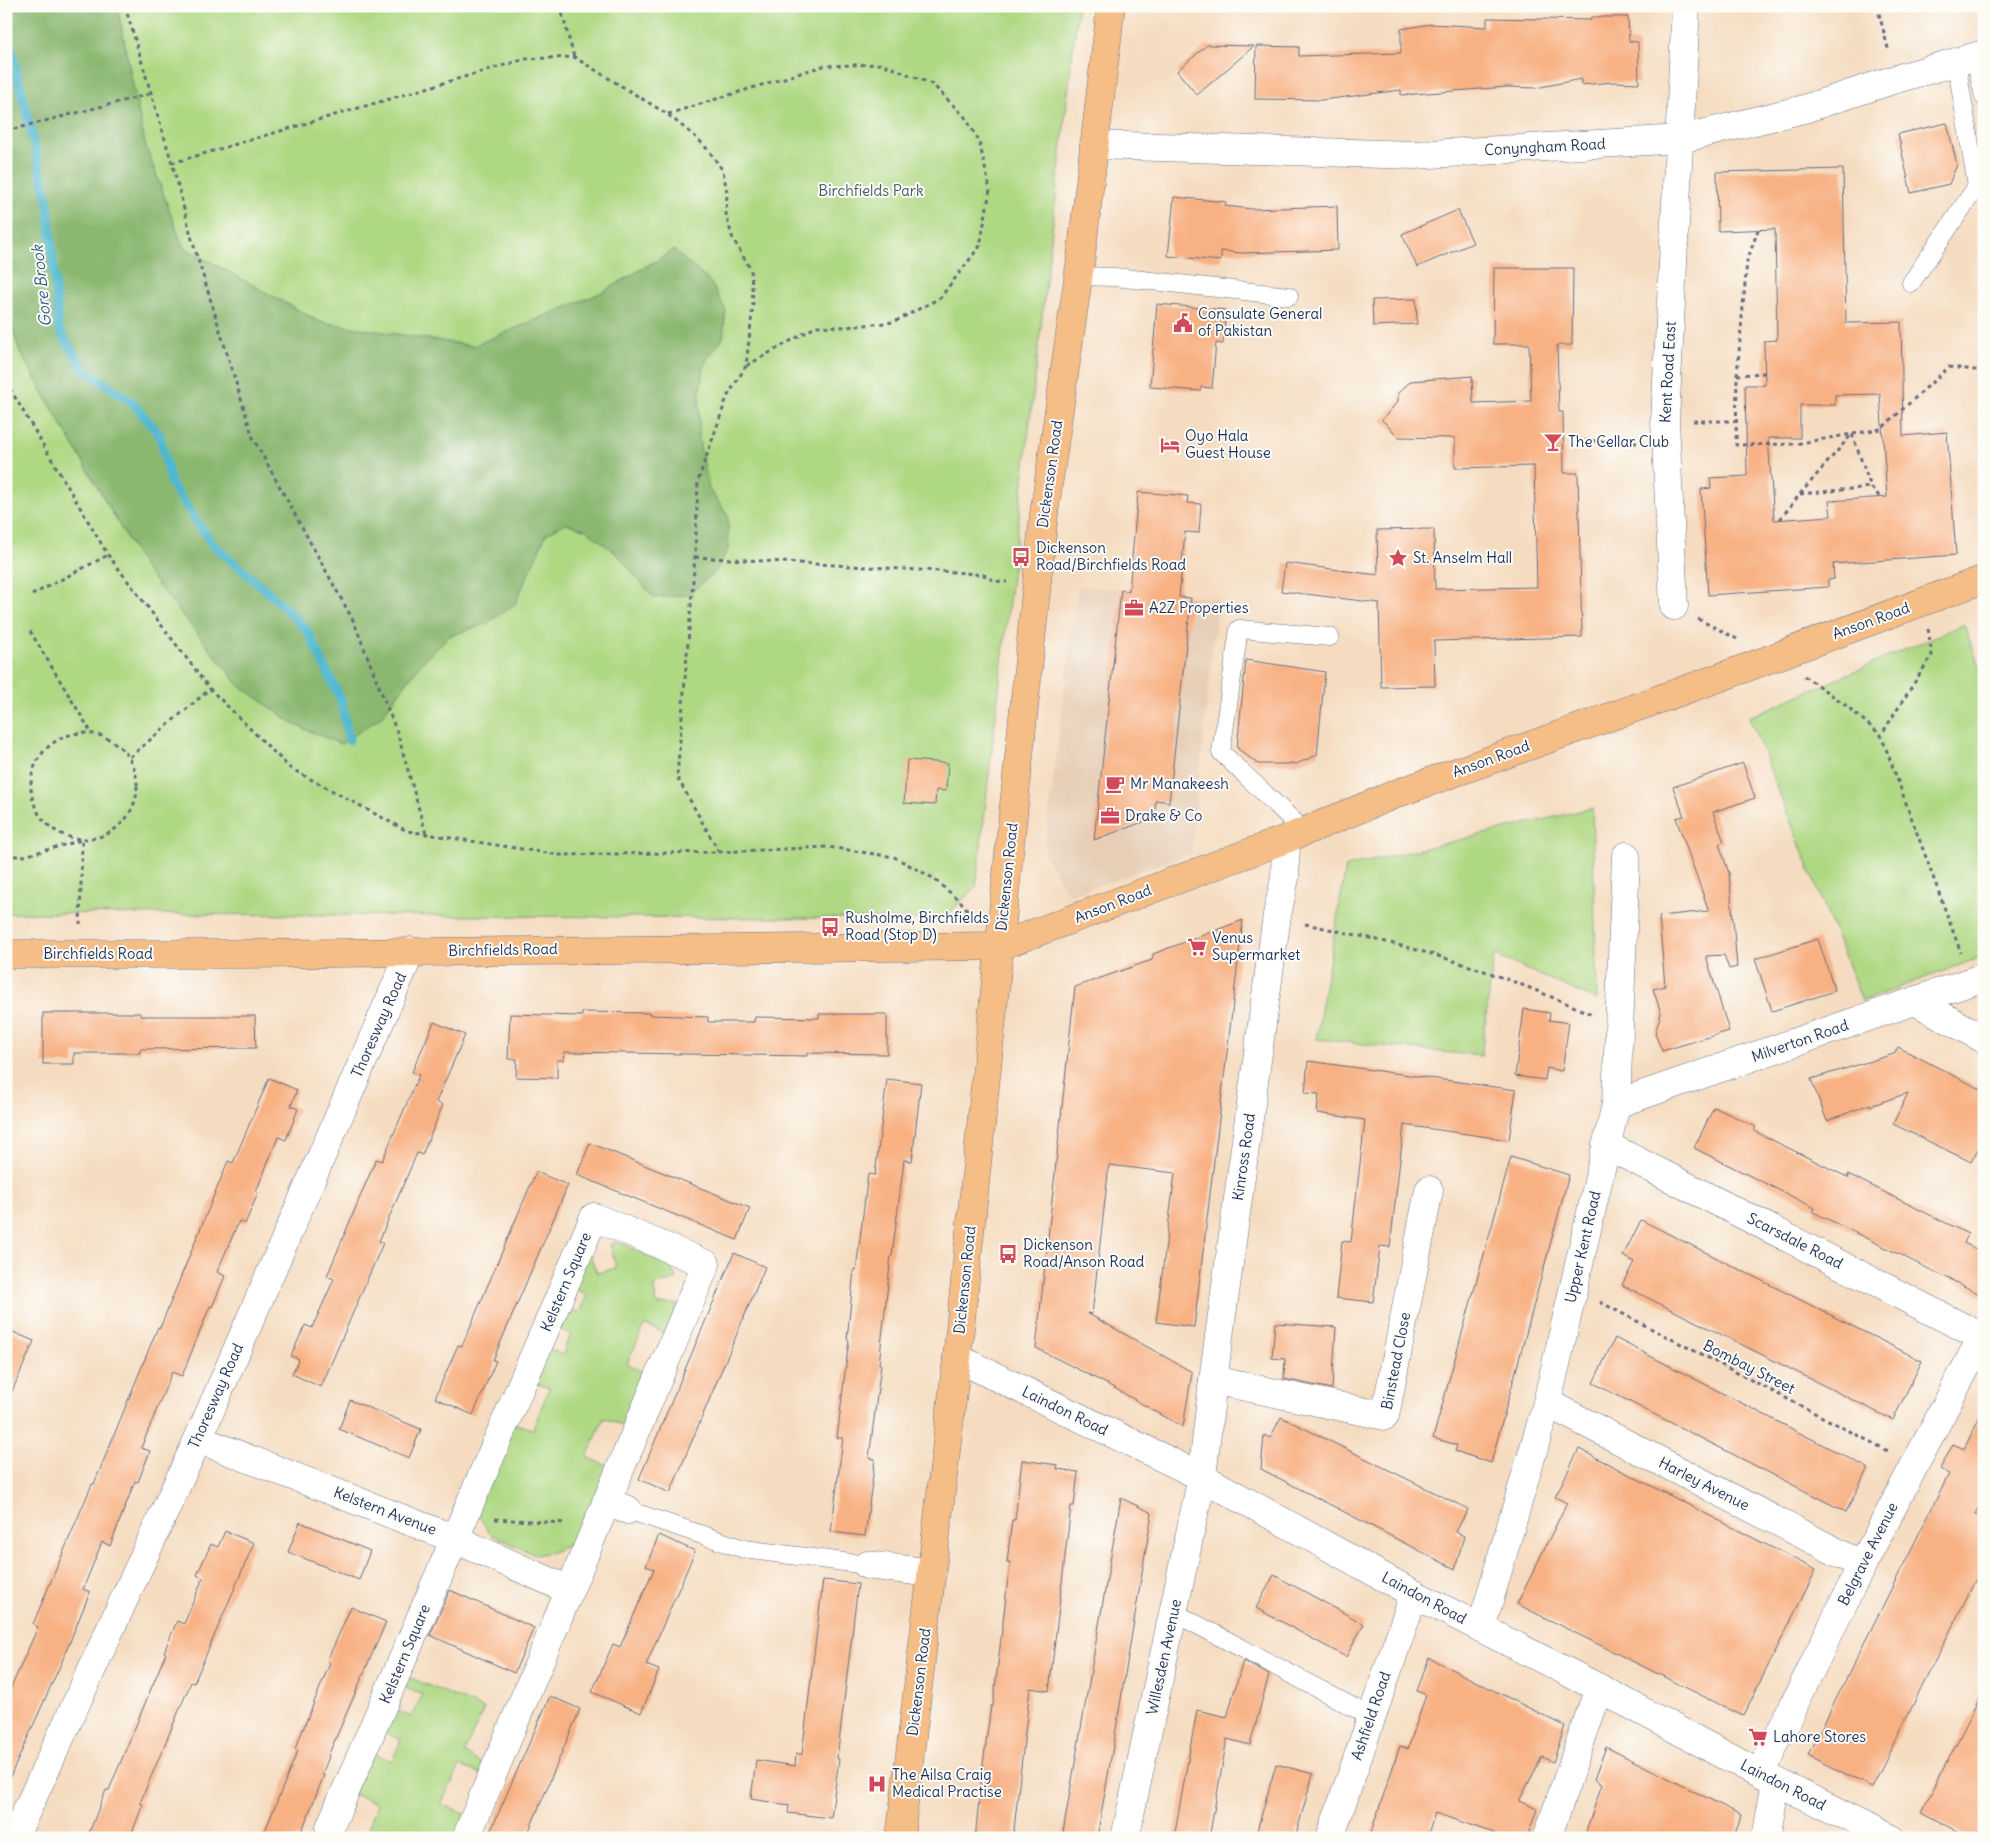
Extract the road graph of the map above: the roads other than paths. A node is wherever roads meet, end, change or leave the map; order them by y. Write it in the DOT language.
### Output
graph roads {
  1 [pos="1112,6"];
  2 [pos="1686,6"];
  3 [pos="1972,57"];
  4 [pos="1984,97"];
  5 [pos="1681,139"];
  6 [pos="1094,146"];
  7 [pos="1078,276"];
  8 [pos="1911,283"];
  9 [pos="1289,296"];
  10 [pos="1984,579"];
  11 [pos="1674,606"];
  12 [pos="1330,637"];
  13 [pos="1295,835"];
  14 [pos="1626,856"];
  15 [pos="1000,946"];
  16 [pos="411,951"];
  17 [pos="6,954"];
  18 [pos="1978,979"];
  19 [pos="1915,1001"];
  20 [pos="1984,1039"];
  21 [pos="1616,1104"];
  22 [pos="1606,1145"];
  23 [pos="1429,1190"];
  24 [pos="1983,1338"];
  25 [pos="957,1358"];
  26 [pos="1213,1380"];
  27 [pos="1547,1403"];
  28 [pos="198,1439"];
  29 [pos="1202,1477"];
  30 [pos="610,1512"];
  31 [pos="460,1528"];
  32 [pos="867,1564"];
  33 [pos="1862,1564"];
  34 [pos="932,1572"];
  35 [pos="569,1590"];
  36 [pos="1414,1594"];
  37 [pos="1173,1612"];
  38 [pos="1481,1628"];
  39 [pos="1599,1688"];
  40 [pos="1370,1716"];
  41 [pos="1768,1778"];
  42 [pos="14,1838"];
  43 [pos="329,1838"];
  44 [pos="466,1838"];
  45 [pos="900,1838"];
  46 [pos="1125,1838"];
  47 [pos="1330,1838"];
  48 [pos="1547,1838"];
  49 [pos="1766,1838"];
  50 [pos="1891,1838"];
  1 -- 6 [label="highway, Dickenson Road"];
  2 -- 5 [label="street, Kent Road East"];
  3 -- 4 [label="lane"];
  3 -- 5 [label="street, Conyngham Road"];
  3 -- 8 [label="lane"];
  5 -- 6 [label="street, Conyngham Road"];
  5 -- 11 [label="street, Kent Road East"];
  6 -- 7 [label="highway, Dickenson Road"];
  7 -- 9 [label="lane"];
  7 -- 15 [label="highway, Dickenson Road"];
  10 -- 13 [label="highway, Anson Road"];
  12 -- 13 [label="lane"];
  13 -- 15 [label="highway, Anson Road"];
  13 -- 26 [label="street, Kinross Road"];
  14 -- 21 [label="street, Upper Kent Road"];
  15 -- 16 [label="highway, Birchfields Road"];
  15 -- 25 [label="highway, Dickenson Road"];
  16 -- 17 [label="highway, Birchfields Road"];
  16 -- 28 [label="street, Thoresway Road"];
  18 -- 19 [label="street, Milverton Road"];
  19 -- 20 [label="street"];
  19 -- 21 [label="street, Milverton Road"];
  21 -- 22 [label="street, Upper Kent Road"];
  22 -- 24 [label="street, Scarsdale Road"];
  22 -- 27 [label="street, Upper Kent Road"];
  23 -- 26 [label="street, Binstead Close"];
  24 -- 33 [label="street, Belgrave Avenue"];
  25 -- 29 [label="street, Laindon Road"];
  25 -- 34 [label="highway, Dickenson Road"];
  26 -- 29 [label="street, Kinross Road"];
  27 -- 33 [label="street, Harley Avenue"];
  27 -- 38 [label="street, Upper Kent Road"];
  28 -- 31 [label="street, Kelstern Avenue"];
  28 -- 42 [label="street, Thoresway Road"];
  29 -- 36 [label="street, Laindon Road"];
  29 -- 37 [label="street, Willesden Avenue"];
  30 -- 31 [label="street, Kelstern Square"];
  30 -- 32 [label="lane"];
  30 -- 35 [label="street, Kelstern Square"];
  31 -- 35 [label="street, Kelstern Avenue"];
  31 -- 43 [label="street, Kelstern Square"];
  32 -- 34 [label="street"];
  33 -- 41 [label="street, Belgrave Avenue"];
  34 -- 45 [label="highway, Dickenson Road"];
  35 -- 44 [label="street, Kelstern Square"];
  36 -- 38 [label="street, Laindon Road"];
  36 -- 40 [label="street, Ashfield Road"];
  37 -- 40 [label="lane"];
  37 -- 46 [label="street, Willesden Avenue"];
  38 -- 39 [label="street, Laindon Road"];
  39 -- 41 [label="street, Laindon Road"];
  39 -- 48 [label="street"];
  40 -- 47 [label="street, Ashfield Road"];
  41 -- 49 [label="street, Belgrave Avenue"];
  41 -- 50 [label="street, Laindon Road"];
}
